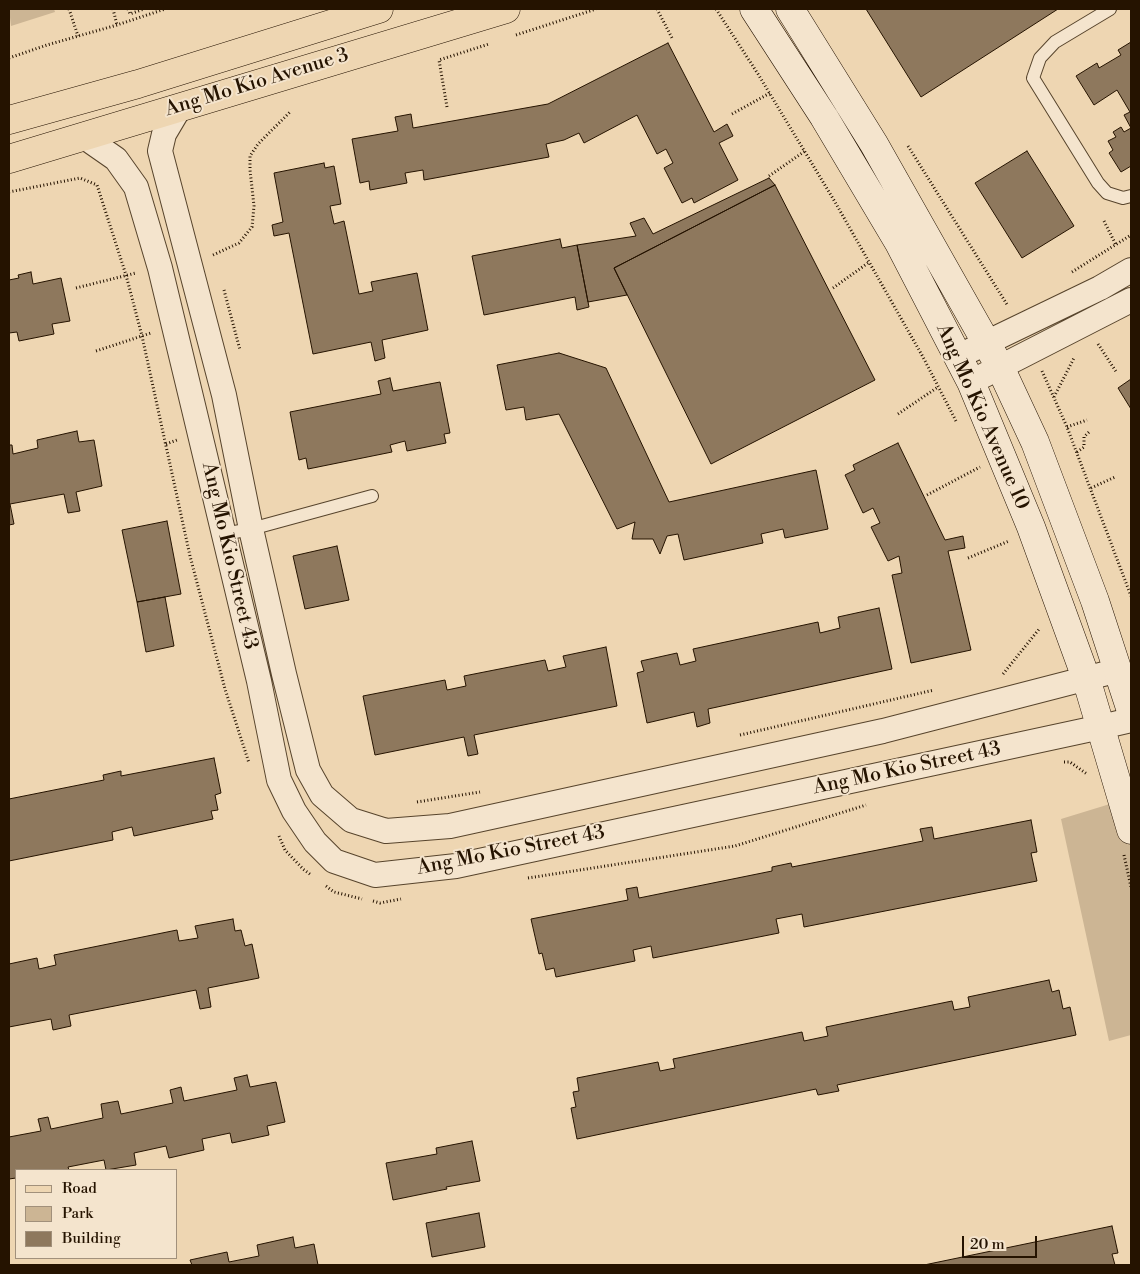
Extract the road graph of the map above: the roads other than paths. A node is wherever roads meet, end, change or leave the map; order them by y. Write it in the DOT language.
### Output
graph roads {
  1 [pos="379,9"];
  2 [pos="506,9"];
  3 [pos="754,9"];
  4 [pos="790,9"];
  5 [pos="1110,9"];
  6 [pos="180,107"];
  7 [pos="9,120"];
  8 [pos="83,136"];
  9 [pos="9,159"];
  10 [pos="1131,196"];
  11 [pos="1131,270"];
  12 [pos="1131,300"];
  13 [pos="986,342"];
  14 [pos="959,356"];
  15 [pos="1000,367"];
  16 [pos="971,382"];
  17 [pos="372,496"];
  18 [pos="251,529"];
  19 [pos="224,534"];
  20 [pos="1119,670"];
  21 [pos="271,677"];
  22 [pos="1086,678"];
  23 [pos="1131,711"];
  24 [pos="1131,720"];
  25 [pos="1102,727"];
  26 [pos="1127,840"];
  1 -- 7 [label="main road, Ang Mo Kio Avenue 3"];
  2 -- 6 [label="main road, Ang Mo Kio Avenue 3"];
  3 -- 14 [label="main road, Ang Mo Kio Avenue 10"];
  4 -- 13 [label="main road, Ang Mo Kio Avenue 10"];
  5 -- 10 [label="lane"];
  6 -- 8 [label="main road, Ang Mo Kio Avenue 3"];
  6 -- 18 [label="street, Ang Mo Kio Street 43"];
  8 -- 9 [label="main road, Ang Mo Kio Avenue 3"];
  8 -- 19 [label="street, Ang Mo Kio Street 43"];
  11 -- 13 [label="street"];
  12 -- 15 [label="street"];
  13 -- 14 [label="street"];
  13 -- 15 [label="main road, Ang Mo Kio Avenue 10"];
  14 -- 16 [label="main road, Ang Mo Kio Avenue 10"];
  15 -- 16 [label="street"];
  15 -- 20 [label="main road, Ang Mo Kio Avenue 10"];
  16 -- 22 [label="main road, Ang Mo Kio Avenue 10"];
  17 -- 18 [label="lane"];
  18 -- 19 [label="lane"];
  18 -- 21 [label="street, Ang Mo Kio Street 43"];
  19 -- 21 [label="street, Ang Mo Kio Street 43"];
  20 -- 22 [label="street, Ang Mo Kio Street 43"];
  20 -- 23 [label="main road, Ang Mo Kio Avenue 10"];
  21 -- 22 [label="street, Ang Mo Kio Street 43"];
  21 -- 25 [label="street, Ang Mo Kio Street 43"];
  22 -- 25 [label="main road, Ang Mo Kio Avenue 10"];
  24 -- 25 [label="street, Ang Mo Kio Street 43"];
  25 -- 26 [label="main road, Ang Mo Kio Avenue 10"];
}
